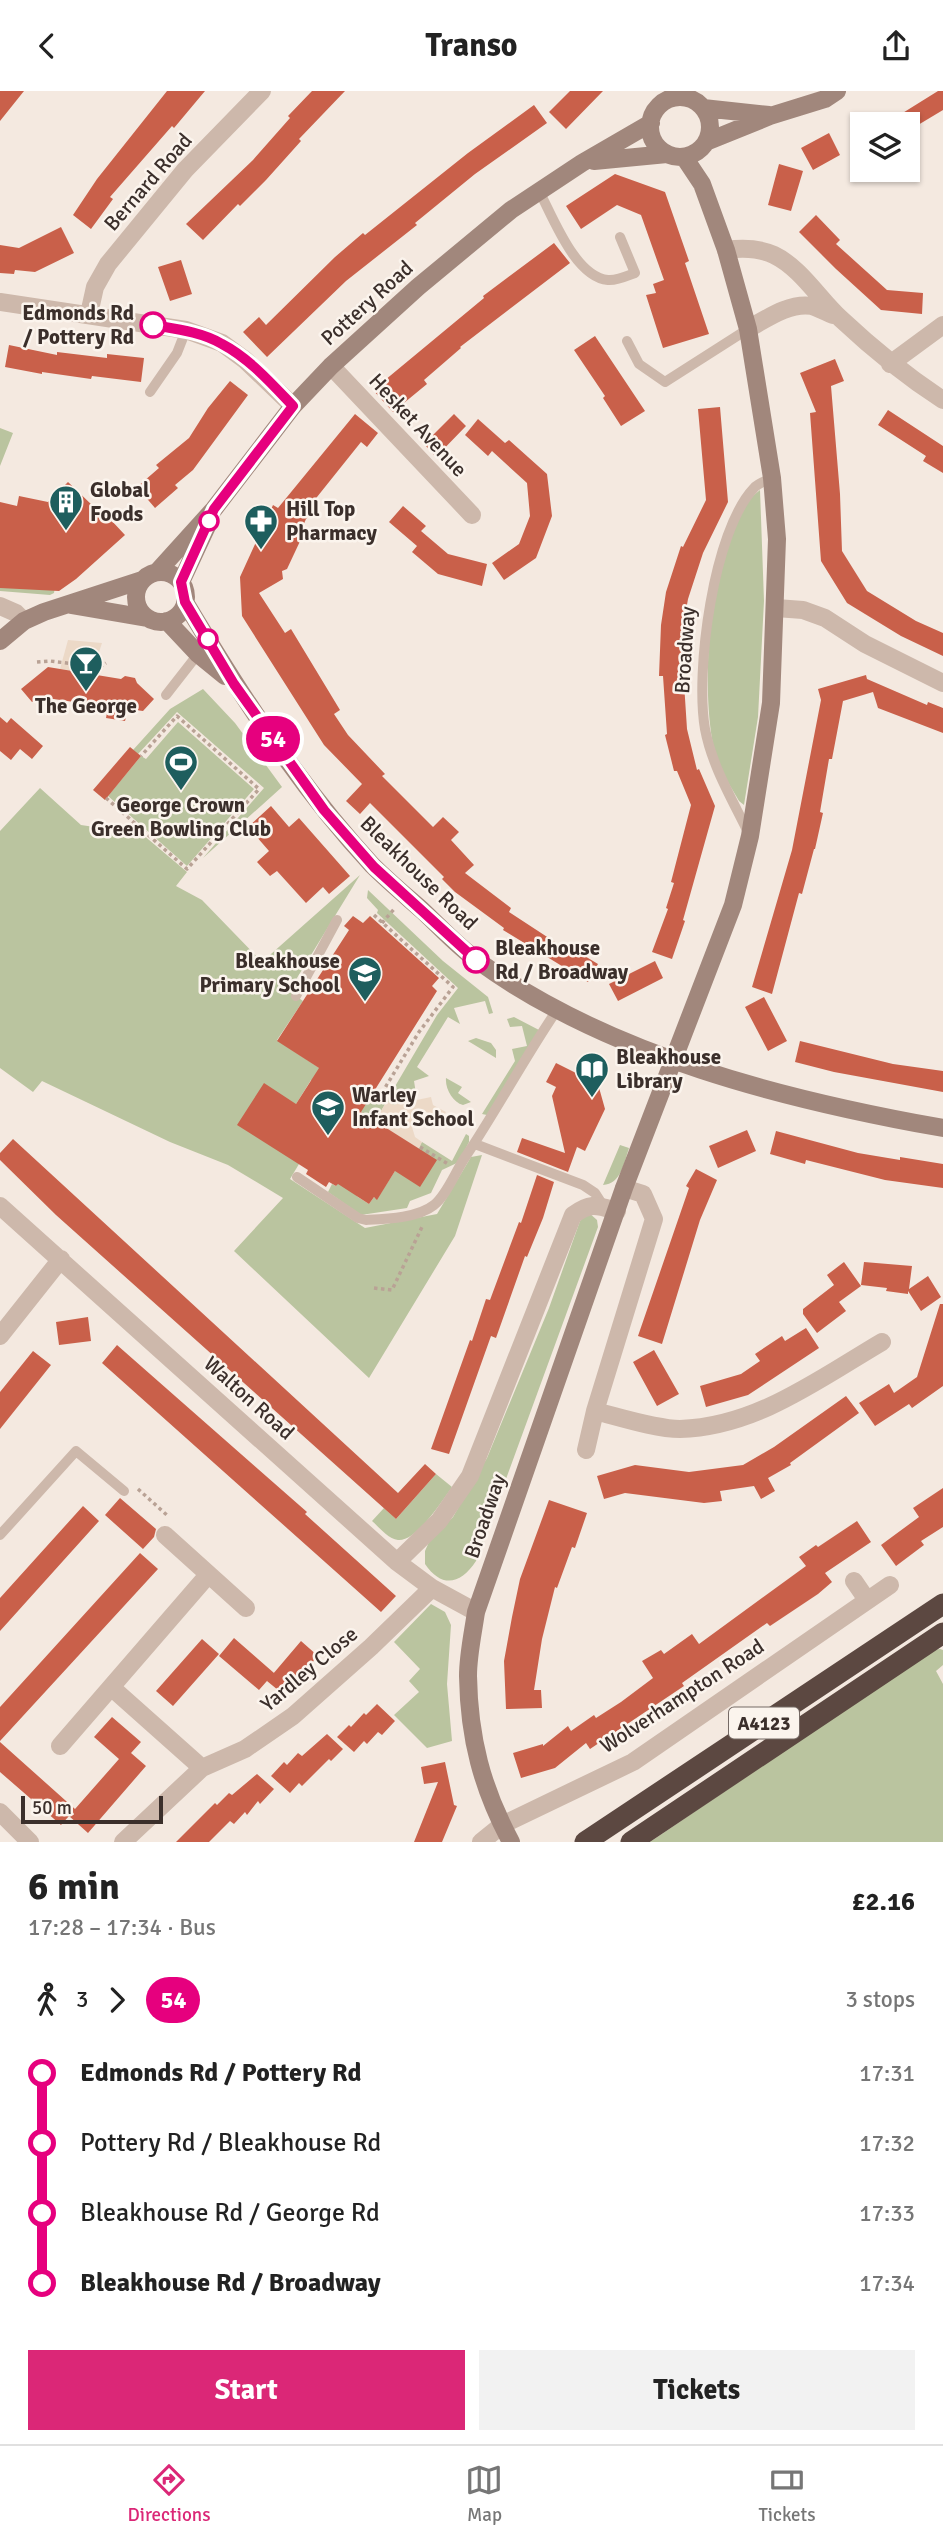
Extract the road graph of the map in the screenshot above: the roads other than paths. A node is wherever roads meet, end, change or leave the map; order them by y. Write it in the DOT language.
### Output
graph roads {
  1 [pos="262,91"];
  2 [pos="837,91"];
  3 [pos="681,94"];
  4 [pos="655,108"];
  5 [pos="703,108"];
  6 [pos="770,116"];
  7 [pos="705,144"];
  8 [pos="676,156"];
  9 [pos="582,163"];
  10 [pos="702,184"];
  11 [pos="539,191"];
  12 [pos="620,236"];
  13 [pos="726,250"];
  14 [pos="0,302"];
  15 [pos="89,314"];
  16 [pos="839,318"];
  17 [pos="943,325"];
  18 [pos="748,328"];
  19 [pos="186,330"];
  20 [pos="627,341"];
  21 [pos="890,364"];
  22 [pos="331,366"];
  23 [pos="150,392"];
  24 [pos="943,400"];
  25 [pos="293,406"];
  26 [pos="772,478"];
  27 [pos="214,509"];
  28 [pos="472,515"];
  29 [pos="149,576"];
  30 [pos="181,582"];
  31 [pos="185,602"];
  32 [pos="69,605"];
  33 [pos="0,606"];
  34 [pos="776,608"];
  35 [pos="147,618"];
  36 [pos="24,621"];
  37 [pos="167,621"];
  38 [pos="0,641"];
  39 [pos="198,654"];
  40 [pos="943,683"];
  41 [pos="234,684"];
  42 [pos="166,695"];
  43 [pos="750,836"];
  44 [pos="337,920"];
  45 [pos="296,996"];
  46 [pos="557,1010"];
  47 [pos="674,1061"];
  48 [pos="943,1128"];
  49 [pos="475,1144"];
  50 [pos="297,1177"];
  51 [pos="624,1188"];
  52 [pos="0,1206"];
  53 [pos="610,1209"];
  54 [pos="61,1259"];
  55 [pos="0,1336"];
  56 [pos="882,1342"];
  57 [pos="595,1411"];
  58 [pos="586,1450"];
  59 [pos="124,1491"];
  60 [pos="0,1535"];
  61 [pos="165,1535"];
  62 [pos="397,1562"];
  63 [pos="208,1574"];
  64 [pos="854,1581"];
  65 [pos="890,1585"];
  66 [pos="432,1588"];
  67 [pos="867,1600"];
  68 [pos="943,1604"];
  69 [pos="246,1608"];
  70 [pos="475,1612"];
  71 [pos="943,1633"];
  72 [pos="111,1687"];
  73 [pos="60,1745"];
  74 [pos="202,1768"];
  75 [pos="0,1812"];
  76 [pos="502,1825"];
  77 [pos="30,1842"];
  78 [pos="122,1842"];
  79 [pos="481,1842"];
  80 [pos="511,1842"];
  81 [pos="585,1842"];
  82 [pos="631,1842"];
  1 -- 15 [label="street, Bernard Road"];
  2 -- 6 [label="street"];
  3 -- 4 [label="street"];
  3 -- 5 [label="street"];
  4 -- 8 [label="street"];
  4 -- 9 [label="street, Pottery Road"];
  5 -- 6 [label="street"];
  5 -- 7 [label="street"];
  6 -- 7 [label="street"];
  7 -- 8 [label="street"];
  7 -- 10 [label="street, Broadway"];
  8 -- 9 [label="street, Pottery Road"];
  8 -- 10 [label="street, Broadway"];
  9 -- 11 [label="street, Pottery Road"];
  10 -- 13 [label="street, Broadway"];
  11 -- 12 [label="lane"];
  11 -- 22 [label="street, Pottery Road"];
  13 -- 16 [label="street"];
  13 -- 18 [label="street, Broadway"];
  14 -- 15 [label="street"];
  15 -- 19 [label="street"];
  16 -- 18 [label="street"];
  16 -- 21 [label="street"];
  17 -- 21 [label="street"];
  18 -- 20 [label="lane"];
  18 -- 26 [label="street, Broadway"];
  19 -- 23 [label="lane"];
  19 -- 25 [label="street"];
  21 -- 24 [label="street"];
  22 -- 25 [label="street, Pottery Road"];
  22 -- 28 [label="street, Hesket Avenue"];
  25 -- 27 [label="street, Pottery Road"];
  26 -- 34 [label="street, Broadway"];
  26 -- 43 [label="lane, Broadway"];
  27 -- 29 [label="street, Pottery Road"];
  27 -- 30 [label="street, Pottery Road"];
  29 -- 30 [label="street"];
  29 -- 32 [label="street"];
  29 -- 35 [label="street"];
  30 -- 31 [label="street"];
  31 -- 37 [label="street"];
  31 -- 41 [label="street, Bleakhouse Road"];
  32 -- 35 [label="street"];
  32 -- 36 [label="street"];
  33 -- 36 [label="street"];
  34 -- 40 [label="street"];
  34 -- 43 [label="street, Broadway"];
  35 -- 37 [label="street"];
  36 -- 38 [label="street"];
  37 -- 39 [label="street, Bleakhouse Road"];
  39 -- 41 [label="street, Bleakhouse Road"];
  39 -- 42 [label="lane"];
  41 -- 46 [label="street, Bleakhouse Road"];
  43 -- 47 [label="street, Broadway"];
  44 -- 45 [label="lane"];
  46 -- 47 [label="street, Bleakhouse Road"];
  46 -- 49 [label="lane"];
  47 -- 48 [label="street, Bleakhouse Road"];
  47 -- 51 [label="street, Broadway"];
  49 -- 50 [label="lane"];
  49 -- 53 [label="lane"];
  51 -- 53 [label="street, Broadway"];
  51 -- 57 [label="street"];
  52 -- 54 [label="street, Walton Road"];
  53 -- 62 [label="street, Broadway"];
  53 -- 70 [label="street, Broadway"];
  54 -- 55 [label="street"];
  54 -- 62 [label="street, Walton Road"];
  56 -- 57 [label="street"];
  57 -- 58 [label="street"];
  59 -- 60 [label="lane"];
  61 -- 63 [label="street"];
  62 -- 66 [label="street, Walton Road"];
  63 -- 69 [label="street"];
  63 -- 72 [label="street"];
  64 -- 67 [label="street"];
  65 -- 67 [label="street, Wolverhampton Road"];
  66 -- 70 [label="street, Walton Road"];
  66 -- 74 [label="street, Yardley Close"];
  67 -- 76 [label="street, Wolverhampton Road"];
  68 -- 81 [label="highway, A4123"];
  70 -- 76 [label="street, Broadway"];
  71 -- 82 [label="highway, A4123"];
  72 -- 73 [label="street"];
  72 -- 74 [label="street"];
  74 -- 78 [label="street, Yardley Close"];
  75 -- 77 [label="street"];
  76 -- 79 [label="street, Wolverhampton Road"];
  76 -- 80 [label="street, Broadway"];
}
